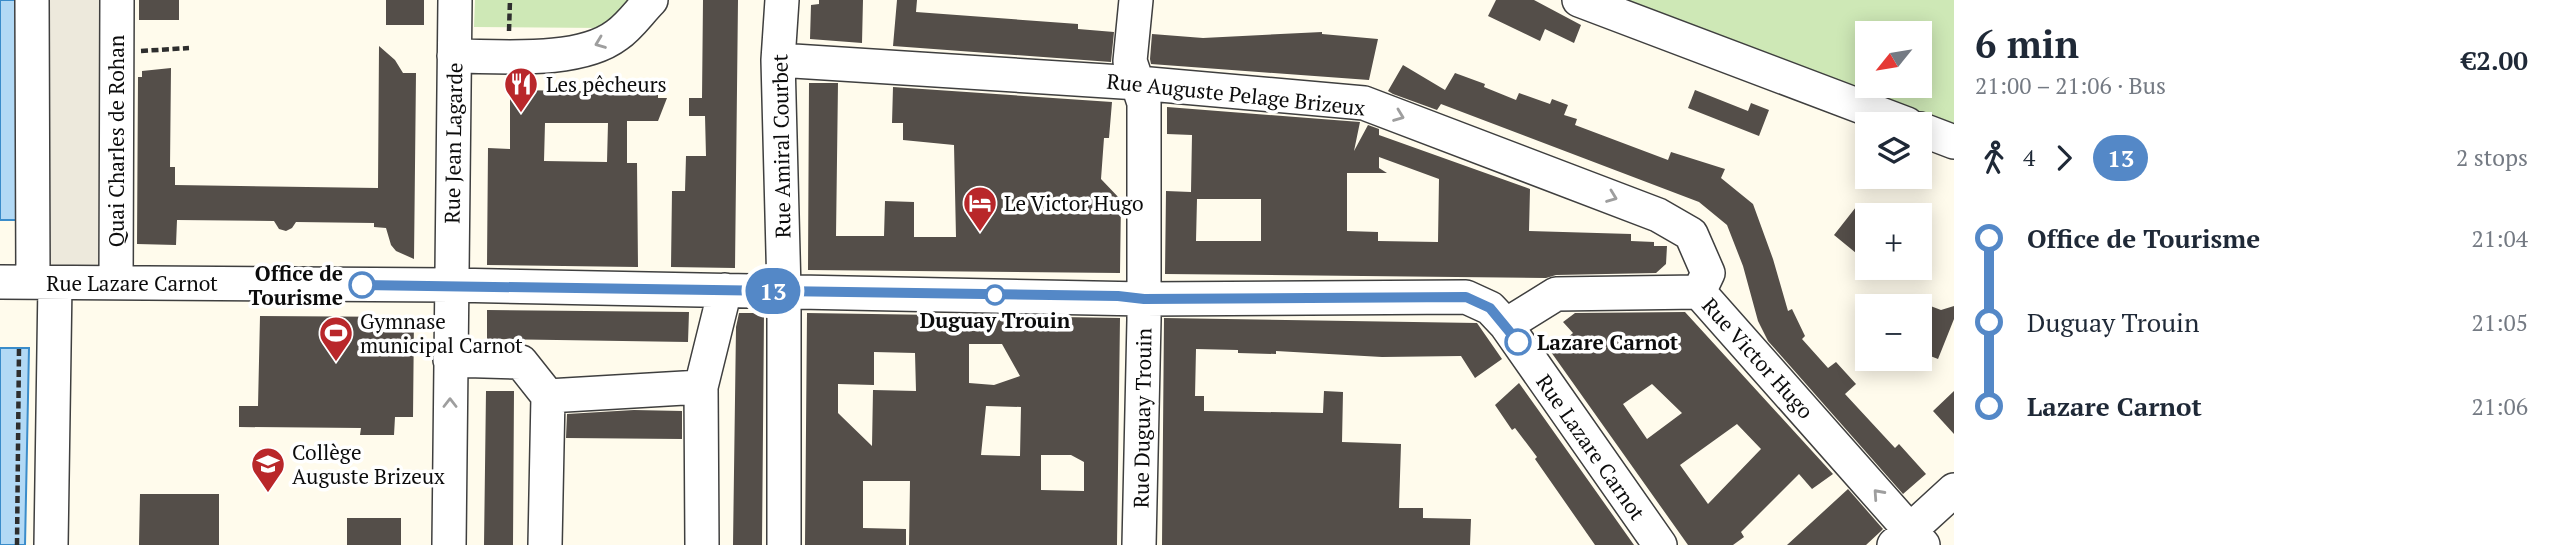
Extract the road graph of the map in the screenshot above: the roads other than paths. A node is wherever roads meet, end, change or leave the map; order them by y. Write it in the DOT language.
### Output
graph roads {
  1 [pos="32,0"];
  2 [pos="117,0"];
  3 [pos="454,0"];
  4 [pos="651,0"];
  5 [pos="782,0"];
  6 [pos="1136,0"];
  7 [pos="1579,0"];
  8 [pos="454,56"];
  9 [pos="778,60"];
  10 [pos="1138,83"];
  11 [pos="1875,112"];
  12 [pos="1932,134"];
  13 [pos="1954,142"];
  14 [pos="0,282"];
  15 [pos="44,283"];
  16 [pos="116,283"];
  17 [pos="451,285"];
  18 [pos="725,290"];
  19 [pos="784,291"];
  20 [pos="1699,292"];
  21 [pos="1144,299"];
  22 [pos="1506,326"];
  23 [pos="450,360"];
  24 [pos="701,387"];
  25 [pos="548,396"];
  26 [pos="1954,490"];
  27 [pos="1909,540"];
  28 [pos="51,545"];
  29 [pos="449,545"];
  30 [pos="545,545"];
  31 [pos="702,545"];
  32 [pos="784,545"];
  33 [pos="1139,545"];
  34 [pos="1660,545"];
  1 -- 15 [label="street"];
  2 -- 16 [label="street, Quai Charles de Rohan"];
  3 -- 8 [label="street, Rue Jean Lagarde"];
  4 -- 8 [label="street, one-way"];
  5 -- 9 [label="street, Rue Amiral Courbet"];
  6 -- 10 [label="street, Rue Duguay Trouin"];
  7 -- 11 [label="street"];
  8 -- 17 [label="street, Rue Jean Lagarde"];
  9 -- 10 [label="street, Rue Auguste Pelage Brizeux"];
  9 -- 19 [label="street, Rue Amiral Courbet"];
  10 -- 20 [label="street, Rue Auguste Pelage Brizeux, one-way"];
  10 -- 21 [label="street, Rue Duguay Trouin"];
  12 -- 13 [label="street"];
  14 -- 15 [label="street, Rue Lazare Carnot"];
  15 -- 16 [label="street, Rue Lazare Carnot"];
  15 -- 28 [label="street"];
  16 -- 17 [label="street, Rue Lazare Carnot"];
  17 -- 18 [label="street, Rue Lazare Carnot"];
  17 -- 23 [label="street, Rue Jean Lagarde"];
  18 -- 19 [label="street, Rue Lazare Carnot"];
  18 -- 24 [label="street"];
  19 -- 21 [label="street, Rue Lazare Carnot"];
  19 -- 32 [label="street, Rue Amiral Courbet"];
  20 -- 22 [label="street, Rue Victor Hugo"];
  27 -- 20 [label="street, Rue Victor Hugo, one-way"];
  21 -- 22 [label="street, Rue Lazare Carnot"];
  21 -- 33 [label="street, Rue Duguay Trouin"];
  22 -- 34 [label="street, Rue Lazare Carnot"];
  23 -- 25 [label="street"];
  29 -- 23 [label="street, Rue Jean Lagarde, one-way"];
  24 -- 25 [label="street"];
  24 -- 31 [label="street"];
  25 -- 30 [label="street"];
  26 -- 27 [label="street"];
}
